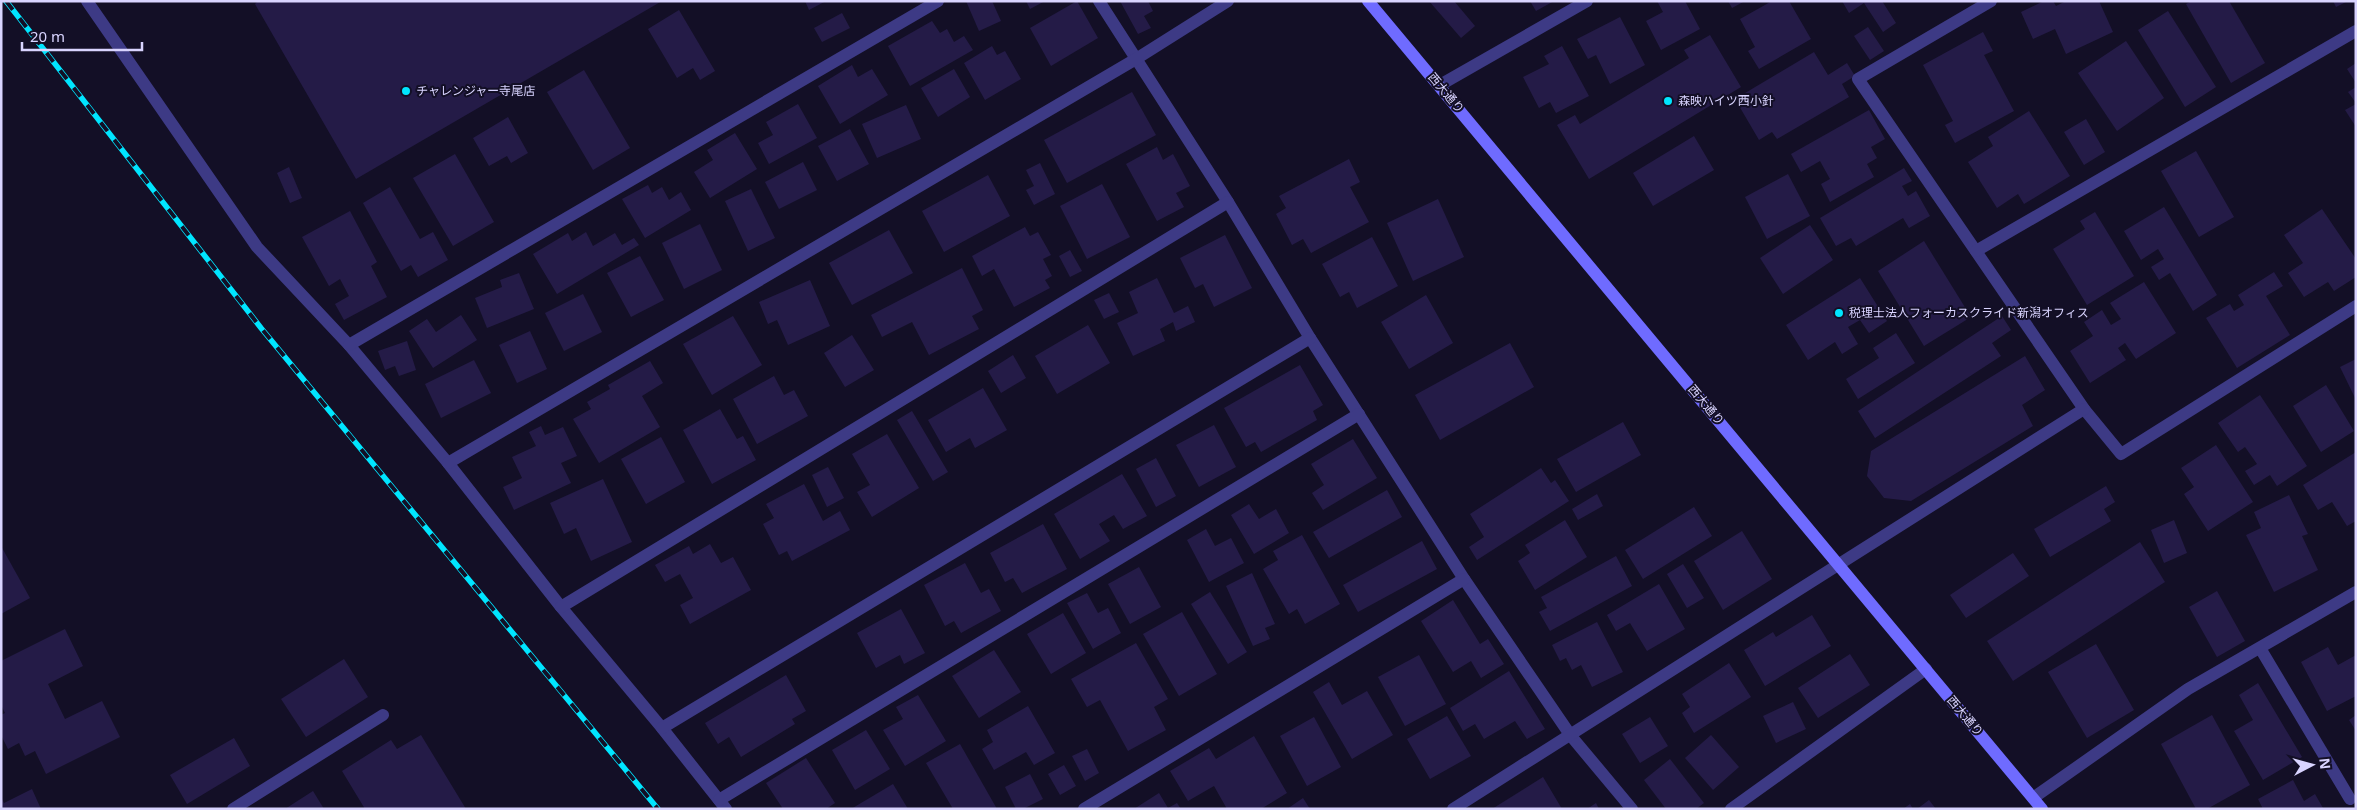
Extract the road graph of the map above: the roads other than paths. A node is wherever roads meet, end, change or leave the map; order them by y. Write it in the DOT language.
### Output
graph roads {
  1 [pos="87,1"];
  2 [pos="938,1"];
  3 [pos="1099,1"];
  4 [pos="1228,1"];
  5 [pos="1368,1"];
  6 [pos="1587,1"];
  7 [pos="1991,1"];
  8 [pos="2356,31"];
  9 [pos="1136,59"];
  10 [pos="1440,85"];
  11 [pos="1228,202"];
  12 [pos="1976,251"];
  13 [pos="2356,306"];
  14 [pos="1310,338"];
  15 [pos="349,345"];
  16 [pos="2084,409"];
  17 [pos="1359,414"];
  18 [pos="448,463"];
  19 [pos="1838,563"];
  20 [pos="1464,579"];
  21 [pos="2356,592"];
  22 [pos="561,607"];
  23 [pos="2260,648"];
  24 [pos="1926,669"];
  25 [pos="383,716"];
  26 [pos="662,728"];
  27 [pos="1571,736"];
  28 [pos="2033,798"];
  29 [pos="2350,799"];
  30 [pos="722,804"];
  31 [pos="233,809"];
  32 [pos="1084,809"];
  33 [pos="1453,809"];
  34 [pos="1632,809"];
  35 [pos="1731,809"];
  36 [pos="2042,809"];
  1 -- 15 [label="street"];
  2 -- 15 [label="street"];
  3 -- 9 [label="street"];
  4 -- 9 [label="street"];
  5 -- 10 [label="street, 西大通り"];
  6 -- 10 [label="street"];
  7 -- 12 [label="street"];
  8 -- 12 [label="street"];
  9 -- 11 [label="street"];
  9 -- 18 [label="street"];
  10 -- 19 [label="street, 西大通り"];
  11 -- 14 [label="street"];
  11 -- 22 [label="street"];
  12 -- 16 [label="street"];
  13 -- 16 [label="street"];
  14 -- 17 [label="street"];
  14 -- 26 [label="street"];
  15 -- 18 [label="street"];
  16 -- 19 [label="street"];
  17 -- 20 [label="street"];
  17 -- 30 [label="street"];
  18 -- 22 [label="street"];
  19 -- 24 [label="street, 西大通り"];
  19 -- 27 [label="street"];
  20 -- 27 [label="street"];
  20 -- 32 [label="street"];
  21 -- 23 [label="street"];
  22 -- 26 [label="street"];
  23 -- 28 [label="street"];
  23 -- 29 [label="street"];
  24 -- 28 [label="street, 西大通り"];
  24 -- 35 [label="street"];
  25 -- 31 [label="street"];
  26 -- 30 [label="street"];
  27 -- 33 [label="street"];
  27 -- 34 [label="street"];
  28 -- 36 [label="street, 西大通り"];
}
